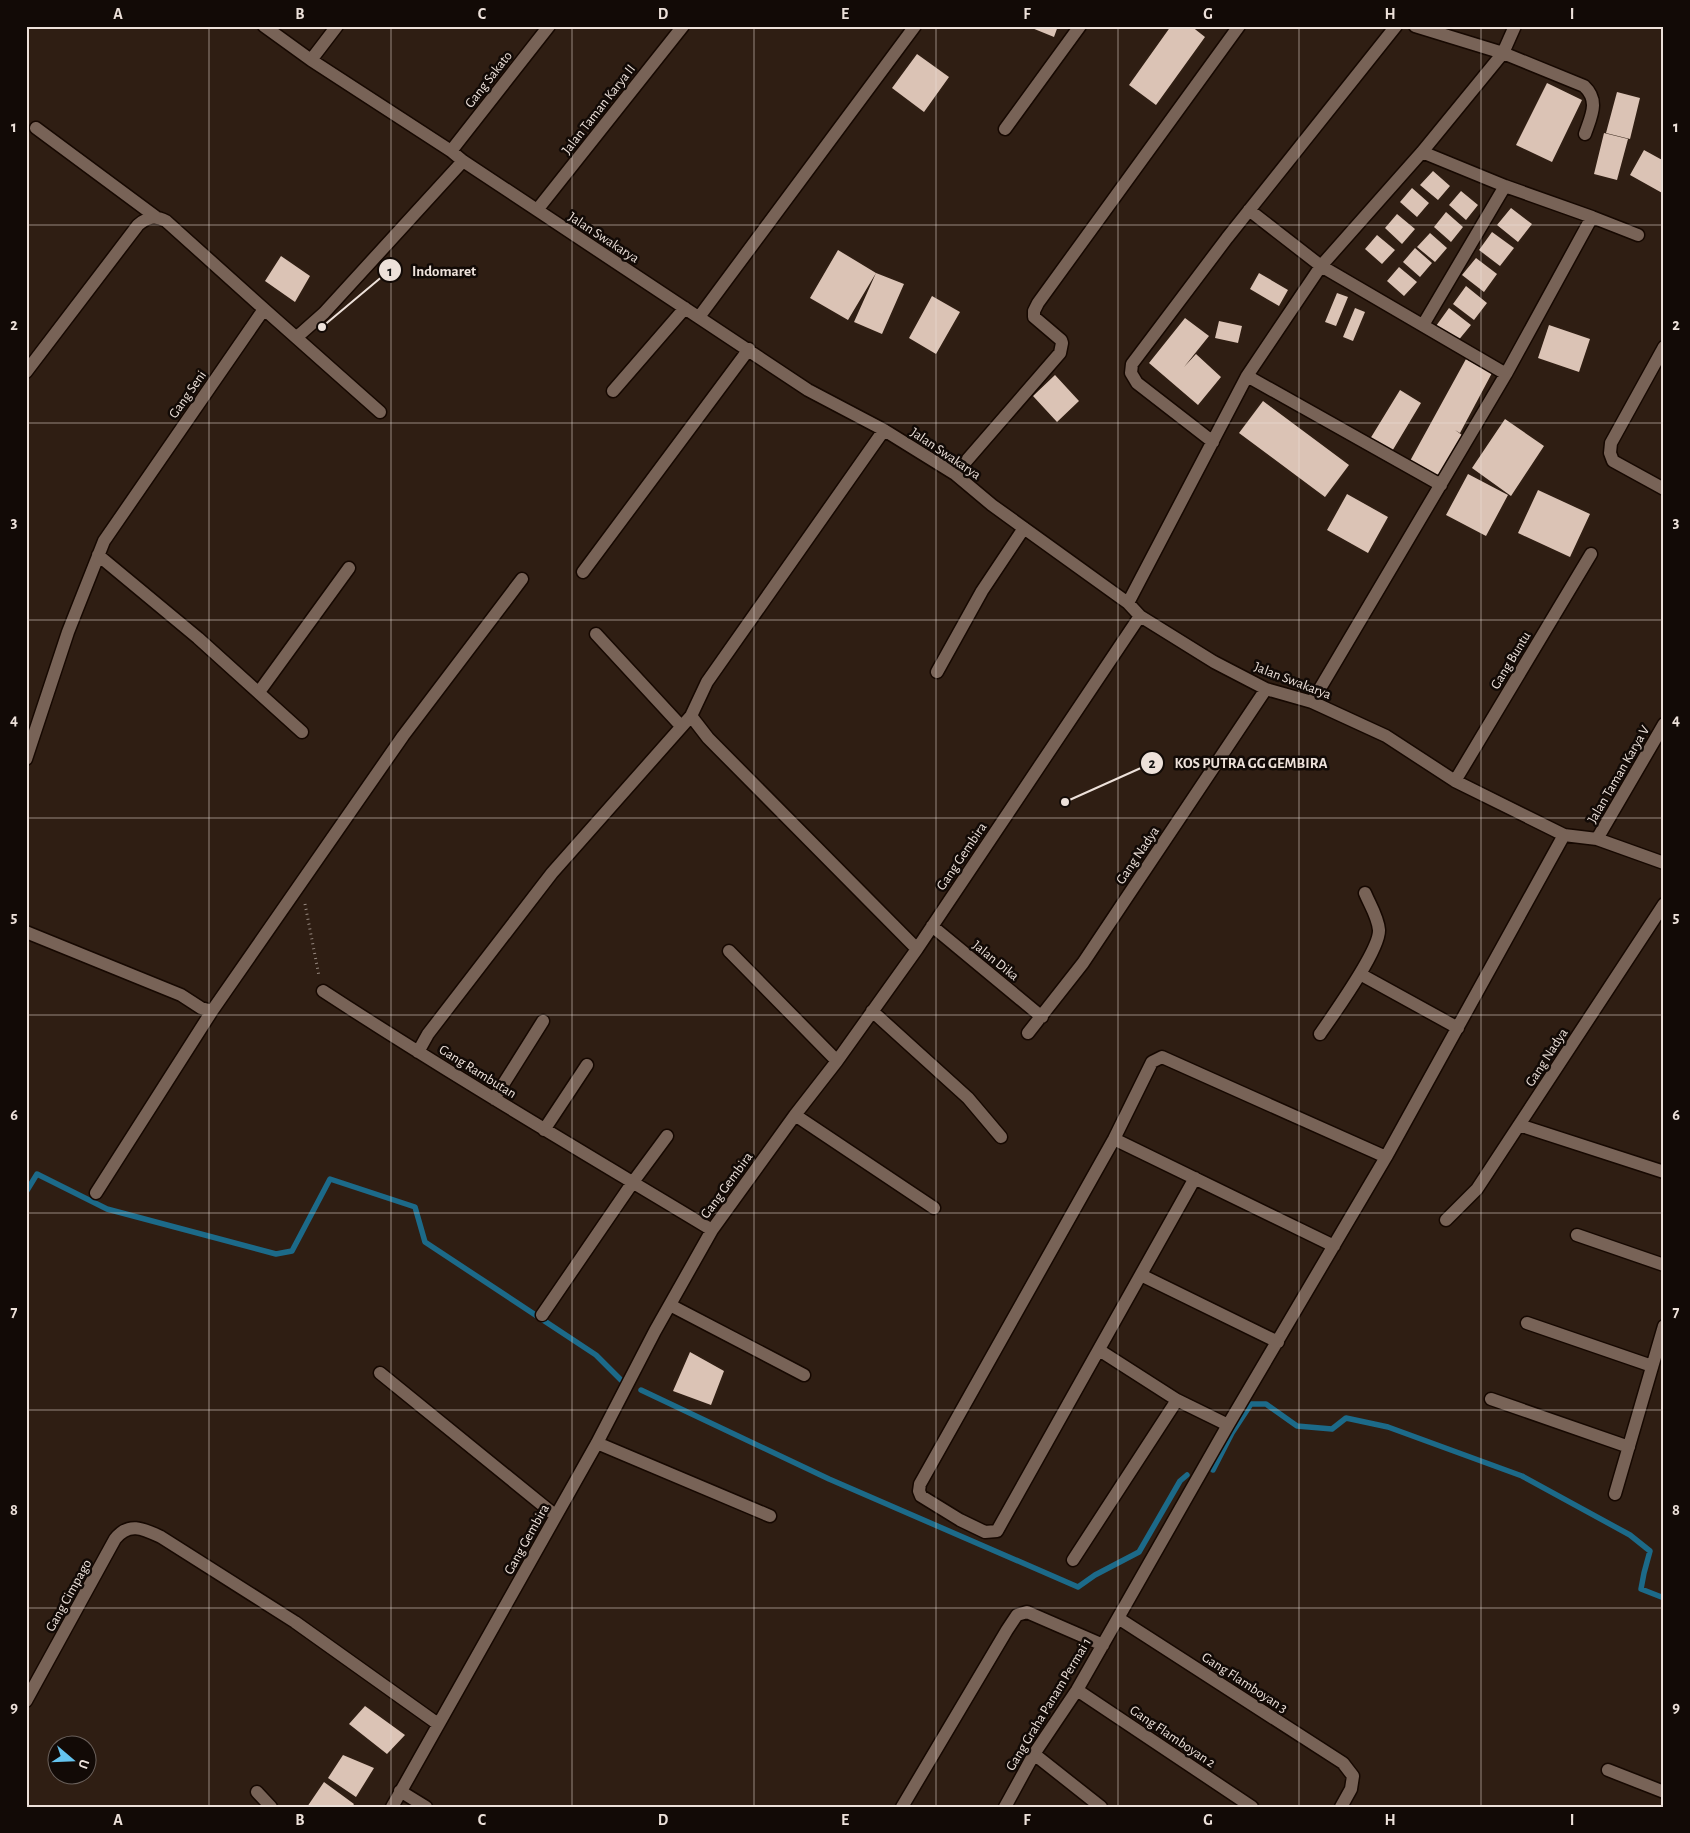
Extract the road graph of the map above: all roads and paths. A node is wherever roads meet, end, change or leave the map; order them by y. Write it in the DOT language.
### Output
graph roads {
  1 [pos="264,26"];
  2 [pos="337,26"];
  3 [pos="549,26"];
  4 [pos="683,26"];
  5 [pos="915,26"];
  6 [pos="1080,26"];
  7 [pos="1238,26"];
  8 [pos="1396,26"];
  9 [pos="1415,26"];
  10 [pos="1515,26"];
  11 [pos="1503,53"];
  12 [pos="311,60"];
  13 [pos="36,128"];
  14 [pos="1005,129"];
  15 [pos="1585,134"];
  16 [pos="451,151"];
  17 [pos="1422,152"];
  18 [pos="463,161"];
  19 [pos="1505,186"];
  20 [pos="537,210"];
  21 [pos="1249,210"];
  22 [pos="156,217"];
  23 [pos="1592,217"];
  24 [pos="1638,235"];
  25 [pos="1321,266"];
  26 [pos="685,308"];
  27 [pos="264,309"];
  28 [pos="698,317"];
  29 [pos="1423,325"];
  30 [pos="297,337"];
  31 [pos="1664,347"];
  32 [pos="749,349"];
  33 [pos="26,372"];
  34 [pos="1506,374"];
  35 [pos="1248,376"];
  36 [pos="613,391"];
  37 [pos="380,412"];
  38 [pos="884,430"];
  39 [pos="1213,442"];
  40 [pos="956,474"];
  41 [pos="1441,485"];
  42 [pos="1664,489"];
  43 [pos="1024,528"];
  44 [pos="1591,554"];
  45 [pos="98,555"];
  46 [pos="349,568"];
  47 [pos="583,572"];
  48 [pos="522,579"];
  49 [pos="1128,603"];
  50 [pos="1140,616"];
  51 [pos="596,634"];
  52 [pos="937,672"];
  53 [pos="1266,689"];
  54 [pos="259,692"];
  55 [pos="1312,702"];
  56 [pos="691,716"];
  57 [pos="1664,724"];
  58 [pos="681,726"];
  59 [pos="302,732"];
  60 [pos="26,759"];
  61 [pos="1455,781"];
  62 [pos="1564,835"];
  63 [pos="1597,839"];
  64 [pos="1664,862"];
  65 [pos="301,884"];
  66 [pos="1366,893"];
  67 [pos="1664,904"];
  68 [pos="932,926"];
  69 [pos="26,932"];
  70 [pos="917,949"];
  71 [pos="729,951"];
  72 [pos="1360,974"];
  73 [pos="323,991"];
  74 [pos="212,1011"];
  75 [pos="872,1011"];
  76 [pos="1042,1017"];
  77 [pos="543,1021"];
  78 [pos="1458,1028"];
  79 [pos="1028,1033"];
  80 [pos="1320,1034"];
  81 [pos="418,1052"];
  82 [pos="837,1061"];
  83 [pos="587,1066"];
  84 [pos="494,1098"];
  85 [pos="795,1115"];
  86 [pos="1519,1125"];
  87 [pos="544,1130"];
  88 [pos="667,1136"];
  89 [pos="1001,1137"];
  90 [pos="1114,1139"];
  91 [pos="1386,1156"];
  92 [pos="1664,1172"];
  93 [pos="1195,1178"];
  94 [pos="633,1182"];
  95 [pos="96,1193"];
  96 [pos="934,1208"];
  97 [pos="1446,1220"];
  98 [pos="712,1230"];
  99 [pos="1578,1235"];
  100 [pos="1334,1246"];
  101 [pos="1664,1265"];
  102 [pos="1141,1275"];
  103 [pos="670,1305"];
  104 [pos="542,1315"];
  105 [pos="1527,1322"];
  106 [pos="1664,1326"];
  107 [pos="1278,1342"];
  108 [pos="1099,1350"];
  109 [pos="1652,1366"];
  110 [pos="380,1374"];
  111 [pos="804,1375"];
  112 [pos="1177,1400"];
  113 [pos="1491,1400"];
  114 [pos="1228,1426"];
  115 [pos="597,1443"];
  116 [pos="1629,1447"];
  117 [pos="1615,1494"];
  118 [pos="556,1516"];
  119 [pos="770,1516"];
  120 [pos="1073,1560"];
  121 [pos="1118,1618"];
  122 [pos="1103,1645"];
  123 [pos="1077,1690"];
  124 [pos="26,1701"];
  125 [pos="438,1724"];
  126 [pos="1034,1754"];
  127 [pos="1608,1770"];
  128 [pos="257,1792"];
  129 [pos="400,1792"];
  130 [pos="1664,1792"];
  131 [pos="271,1807"];
  132 [pos="392,1807"];
  133 [pos="426,1807"];
  134 [pos="902,1807"];
  135 [pos="1005,1807"];
  136 [pos="1101,1807"];
  137 [pos="1252,1807"];
  138 [pos="1341,1807"];
  1 -- 12 [label="street, Jalan Swakarya"];
  2 -- 12 [label="street"];
  3 -- 16 [label="street, Gang Sakato"];
  4 -- 20 [label="street, Jalan Taman Karya II"];
  5 -- 28 [label="street"];
  6 -- 14 [label="street"];
  7 -- 40 [label="street"];
  8 -- 21 [label="street"];
  9 -- 11 [label="street"];
  10 -- 11 [label="street"];
  11 -- 15 [label="street"];
  11 -- 17 [label="street"];
  12 -- 16 [label="street, Jalan Swakarya"];
  13 -- 22 [label="street"];
  16 -- 18 [label="street, Jalan Swakarya"];
  17 -- 19 [label="street"];
  17 -- 25 [label="street"];
  18 -- 20 [label="street, Jalan Swakarya"];
  18 -- 30 [label="street"];
  19 -- 23 [label="street"];
  19 -- 29 [label="street"];
  20 -- 26 [label="street, Jalan Swakarya"];
  21 -- 25 [label="street"];
  21 -- 39 [label="street"];
  22 -- 27 [label="street"];
  22 -- 33 [label="street"];
  23 -- 24 [label="street"];
  23 -- 34 [label="street"];
  25 -- 29 [label="street"];
  25 -- 35 [label="street"];
  26 -- 28 [label="street, Jalan Swakarya"];
  26 -- 36 [label="street"];
  27 -- 30 [label="street"];
  27 -- 45 [label="street, Gang Seni"];
  28 -- 32 [label="street, Jalan Swakarya"];
  29 -- 34 [label="street"];
  30 -- 37 [label="street"];
  31 -- 42 [label="street"];
  32 -- 38 [label="street, Jalan Swakarya"];
  32 -- 47 [label="street"];
  34 -- 41 [label="street"];
  35 -- 39 [label="street"];
  35 -- 41 [label="street"];
  38 -- 40 [label="street, Jalan Swakarya"];
  38 -- 56 [label="street"];
  39 -- 49 [label="street"];
  40 -- 43 [label="street, Jalan Swakarya"];
  41 -- 55 [label="street"];
  43 -- 49 [label="street, Jalan Swakarya"];
  43 -- 52 [label="street"];
  44 -- 61 [label="street, Gang Buntu"];
  45 -- 54 [label="street"];
  45 -- 60 [label="street, Gang Seni"];
  46 -- 54 [label="street"];
  48 -- 65 [label="street"];
  49 -- 50 [label="street, Jalan Swakarya"];
  50 -- 53 [label="street, Jalan Swakarya"];
  50 -- 68 [label="street, Gang Gembira"];
  51 -- 58 [label="street"];
  53 -- 55 [label="street, Jalan Swakarya"];
  53 -- 76 [label="street, Gang Nadya"];
  54 -- 59 [label="street"];
  55 -- 61 [label="street, Jalan Swakarya"];
  56 -- 58 [label="street"];
  56 -- 70 [label="street"];
  57 -- 63 [label="street, Jalan Taman Karya V"];
  58 -- 81 [label="street"];
  61 -- 62 [label="street, Jalan Swakarya"];
  62 -- 63 [label="street, Jalan Swakarya"];
  62 -- 78 [label="street, Gang Graha Panam Permai 1"];
  63 -- 64 [label="street, Jalan Swakarya"];
  65 -- 73 [label="path"];
  65 -- 74 [label="street"];
  66 -- 72 [label="street"];
  67 -- 86 [label="street, Gang Nadya"];
  68 -- 70 [label="street, Gang Gembira"];
  68 -- 76 [label="street, Jalan Dika"];
  69 -- 74 [label="street"];
  70 -- 75 [label="street, Gang Gembira"];
  71 -- 82 [label="street"];
  72 -- 78 [label="street"];
  72 -- 80 [label="street"];
  73 -- 81 [label="street, Gang Rambutan"];
  74 -- 95 [label="street"];
  75 -- 82 [label="street, Gang Gembira"];
  75 -- 89 [label="street"];
  76 -- 79 [label="street, Gang Nadya"];
  77 -- 84 [label="street"];
  78 -- 91 [label="street, Gang Graha Panam Permai 1"];
  81 -- 84 [label="street, Gang Rambutan"];
  82 -- 85 [label="street, Gang Gembira"];
  83 -- 87 [label="street"];
  84 -- 87 [label="street, Gang Rambutan"];
  85 -- 96 [label="street"];
  85 -- 98 [label="street, Gang Gembira"];
  86 -- 92 [label="street"];
  86 -- 97 [label="street, Gang Nadya"];
  87 -- 94 [label="street, Gang Rambutan"];
  88 -- 94 [label="street"];
  90 -- 91 [label="street"];
  90 -- 93 [label="street"];
  90 -- 108 [label="street"];
  91 -- 100 [label="street, Gang Graha Panam Permai 1"];
  93 -- 100 [label="street"];
  93 -- 102 [label="street"];
  94 -- 98 [label="street, Gang Rambutan"];
  94 -- 104 [label="street"];
  98 -- 103 [label="street, Gang Gembira"];
  99 -- 101 [label="street"];
  100 -- 107 [label="street, Gang Graha Panam Permai 1"];
  102 -- 107 [label="street"];
  102 -- 108 [label="street"];
  103 -- 111 [label="street"];
  103 -- 115 [label="street, Gang Gembira"];
  105 -- 109 [label="street"];
  106 -- 109 [label="street"];
  107 -- 114 [label="street, Gang Graha Panam Permai 1"];
  108 -- 112 [label="street"];
  109 -- 116 [label="street"];
  110 -- 118 [label="street"];
  112 -- 114 [label="street"];
  112 -- 120 [label="street"];
  113 -- 116 [label="street"];
  114 -- 121 [label="street, Gang Graha Panam Permai 1"];
  115 -- 118 [label="street, Gang Gembira"];
  115 -- 119 [label="street"];
  116 -- 117 [label="street"];
  118 -- 125 [label="street, Gang Gembira"];
  121 -- 122 [label="street, Gang Graha Panam Permai 1"];
  121 -- 138 [label="street, Gang Flamboyan 3"];
  122 -- 123 [label="street, Gang Graha Panam Permai 1"];
  122 -- 134 [label="street"];
  123 -- 126 [label="street, Gang Graha Panam Permai 1"];
  123 -- 137 [label="street, Gang Flamboyan 2"];
  124 -- 125 [label="street, Gang Cimpago"];
  125 -- 129 [label="street, Gang Gembira"];
  126 -- 135 [label="street, Gang Graha Panam Permai 1"];
  126 -- 136 [label="street"];
  127 -- 130 [label="street"];
  128 -- 131 [label="street"];
  129 -- 132 [label="street, Gang Gembira"];
  129 -- 133 [label="street"];
}
